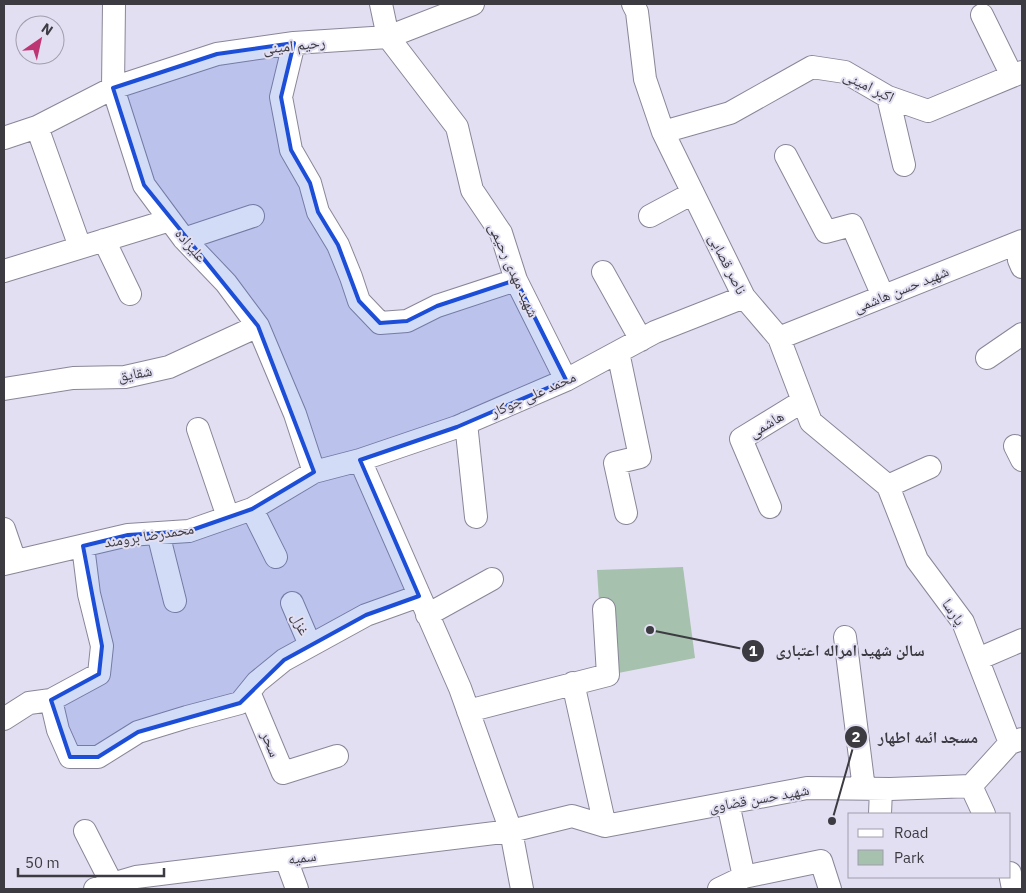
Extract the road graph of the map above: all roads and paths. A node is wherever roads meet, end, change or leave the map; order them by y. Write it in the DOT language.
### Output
graph roads {
  1 [pos="114,4"];
  2 [pos="381,4"];
  3 [pos="473,4"];
  4 [pos="633,4"];
  5 [pos="982,15"];
  6 [pos="388,37"];
  7 [pos="294,43"];
  8 [pos="1017,74"];
  9 [pos="113,88"];
  10 [pos="888,97"];
  11 [pos="37,127"];
  12 [pos="663,132"];
  13 [pos="4,138"];
  14 [pos="786,156"];
  15 [pos="904,165"];
  16 [pos="693,193"];
  17 [pos="253,216"];
  18 [pos="650,216"];
  19 [pos="170,220"];
  20 [pos="184,239"];
  21 [pos="104,240"];
  22 [pos="1022,242"];
  23 [pos="80,247"];
  24 [pos="1022,256"];
  25 [pos="1022,267"];
  26 [pos="4,271"];
  27 [pos="602,272"];
  28 [pos="516,280"];
  29 [pos="130,294"];
  30 [pos="883,296"];
  31 [pos="744,297"];
  32 [pos="258,326"];
  33 [pos="1022,334"];
  34 [pos="780,338"];
  35 [pos="641,340"];
  36 [pos="618,352"];
  37 [pos="988,358"];
  38 [pos="566,380"];
  39 [pos="4,389"];
  40 [pos="803,402"];
  41 [pos="466,423"];
  42 [pos="198,429"];
  43 [pos="360,460"];
  44 [pos="930,467"];
  45 [pos="314,472"];
  46 [pos="888,486"];
  47 [pos="770,507"];
  48 [pos="252,509"];
  49 [pos="626,513"];
  50 [pos="228,517"];
  51 [pos="476,517"];
  52 [pos="4,529"];
  53 [pos="158,533"];
  54 [pos="83,546"];
  55 [pos="276,557"];
  56 [pos="9,563"];
  57 [pos="492,579"];
  58 [pos="175,601"];
  59 [pos="292,603"];
  60 [pos="423,606"];
  61 [pos="604,609"];
  62 [pos="845,637"];
  63 [pos="1022,640"];
  64 [pos="310,645"];
  65 [pos="978,659"];
  66 [pos="573,683"];
  67 [pos="249,692"];
  68 [pos="51,700"];
  69 [pos="468,711"];
  70 [pos="4,719"];
  71 [pos="1016,741"];
  72 [pos="337,756"];
  73 [pos="971,786"];
  74 [pos="872,789"];
  75 [pos="728,802"];
  76 [pos="880,813"];
  77 [pos="984,813"];
  78 [pos="605,826"];
  79 [pos="86,831"];
  80 [pos="511,831"];
  81 [pos="286,859"];
  82 [pos="744,877"];
  83 [pos="137,883"];
  84 [pos="103,887"];
  85 [pos="297,889"];
  86 [pos="522,889"];
  87 [pos="719,889"];
  88 [pos="830,889"];
  1 -- 9 [label="street, علیزاده"];
  2 -- 6 [label="street, شهید مهدی رحیمی"];
  3 -- 6 [label="street, رحیم امینی"];
  4 -- 12 [label="street, ناصر قصابی"];
  5 -- 8 [label="street"];
  6 -- 7 [label="street, رحیم امینی"];
  6 -- 28 [label="street, شهید مهدی رحیمی"];
  7 -- 9 [label="street, رحیم امینی"];
  7 -- 28 [label="street"];
  8 -- 10 [label="street, اکبر امینی"];
  9 -- 11 [label="street, رحیم امینی"];
  9 -- 19 [label="street, علیزاده"];
  10 -- 12 [label="street, اکبر امینی"];
  10 -- 15 [label="street"];
  11 -- 13 [label="street, رحیم امینی"];
  11 -- 23 [label="street"];
  12 -- 16 [label="street, ناصر قصابی"];
  14 -- 30 [label="street"];
  16 -- 18 [label="street"];
  16 -- 31 [label="street, ناصر قصابی"];
  17 -- 20 [label="street"];
  19 -- 20 [label="street, علیزاده"];
  19 -- 21 [label="street"];
  20 -- 32 [label="street, علیزاده"];
  21 -- 23 [label="street"];
  21 -- 29 [label="street"];
  22 -- 30 [label="street, شهید حسن هاشمی"];
  23 -- 26 [label="street"];
  24 -- 25 [label="street"];
  27 -- 35 [label="street"];
  28 -- 38 [label="street, شهید مهدی رحیمی"];
  30 -- 34 [label="street, شهید حسن هاشمی"];
  31 -- 34 [label="street, ناصر قصابی"];
  31 -- 35 [label="street, محمد علی جوکار"];
  32 -- 39 [label="street, شقایق"];
  32 -- 45 [label="street, علیزاده"];
  33 -- 37 [label="street"];
  34 -- 40 [label="street, ناصر قصابی"];
  35 -- 36 [label="street, محمد علی جوکار"];
  36 -- 38 [label="street, محمد علی جوکار"];
  36 -- 49 [label="street"];
  38 -- 41 [label="street, محمد علی جوکار"];
  40 -- 46 [label="street, ناصر قصابی"];
  40 -- 47 [label="street, هاشمی"];
  41 -- 43 [label="street, محمد علی جوکار"];
  41 -- 51 [label="street"];
  42 -- 50 [label="street"];
  43 -- 45 [label="street, محمد علی جوکار"];
  43 -- 60 [label="street"];
  44 -- 46 [label="street"];
  45 -- 48 [label="street, محمدرضا برومند"];
  46 -- 65 [label="street, پارسا"];
  48 -- 50 [label="street, محمدرضا برومند"];
  48 -- 55 [label="street"];
  50 -- 53 [label="street, محمدرضا برومند"];
  52 -- 56 [label="street"];
  53 -- 54 [label="street, محمدرضا برومند"];
  53 -- 58 [label="street"];
  54 -- 56 [label="street, محمدرضا برومند"];
  54 -- 68 [label="street"];
  57 -- 60 [label="street"];
  59 -- 64 [label="street, غزل"];
  60 -- 64 [label="street"];
  60 -- 69 [label="street"];
  61 -- 66 [label="street"];
  62 -- 74 [label="street"];
  63 -- 65 [label="street"];
  64 -- 67 [label="street"];
  65 -- 71 [label="street, پارسا"];
  66 -- 69 [label="street"];
  66 -- 78 [label="street"];
  67 -- 68 [label="street"];
  67 -- 72 [label="street, سحر"];
  68 -- 70 [label="street"];
  69 -- 80 [label="street"];
  71 -- 73 [label="street"];
  73 -- 74 [label="street, شهید حسن قضاوی"];
  73 -- 77 [label="street"];
  74 -- 75 [label="street, شهید حسن قضاوی"];
  74 -- 76 [label="street"];
  75 -- 78 [label="street, شهید حسن قضاوی"];
  75 -- 82 [label="street"];
  78 -- 80 [label="street, شهید حسن قضاوی"];
  79 -- 84 [label="street"];
  80 -- 81 [label="street, سمیه"];
  80 -- 86 [label="street"];
  81 -- 83 [label="street, سمیه"];
  81 -- 85 [label="street"];
  82 -- 87 [label="street"];
  82 -- 88 [label="street"];
  83 -- 84 [label="street, سمیه"];
}
